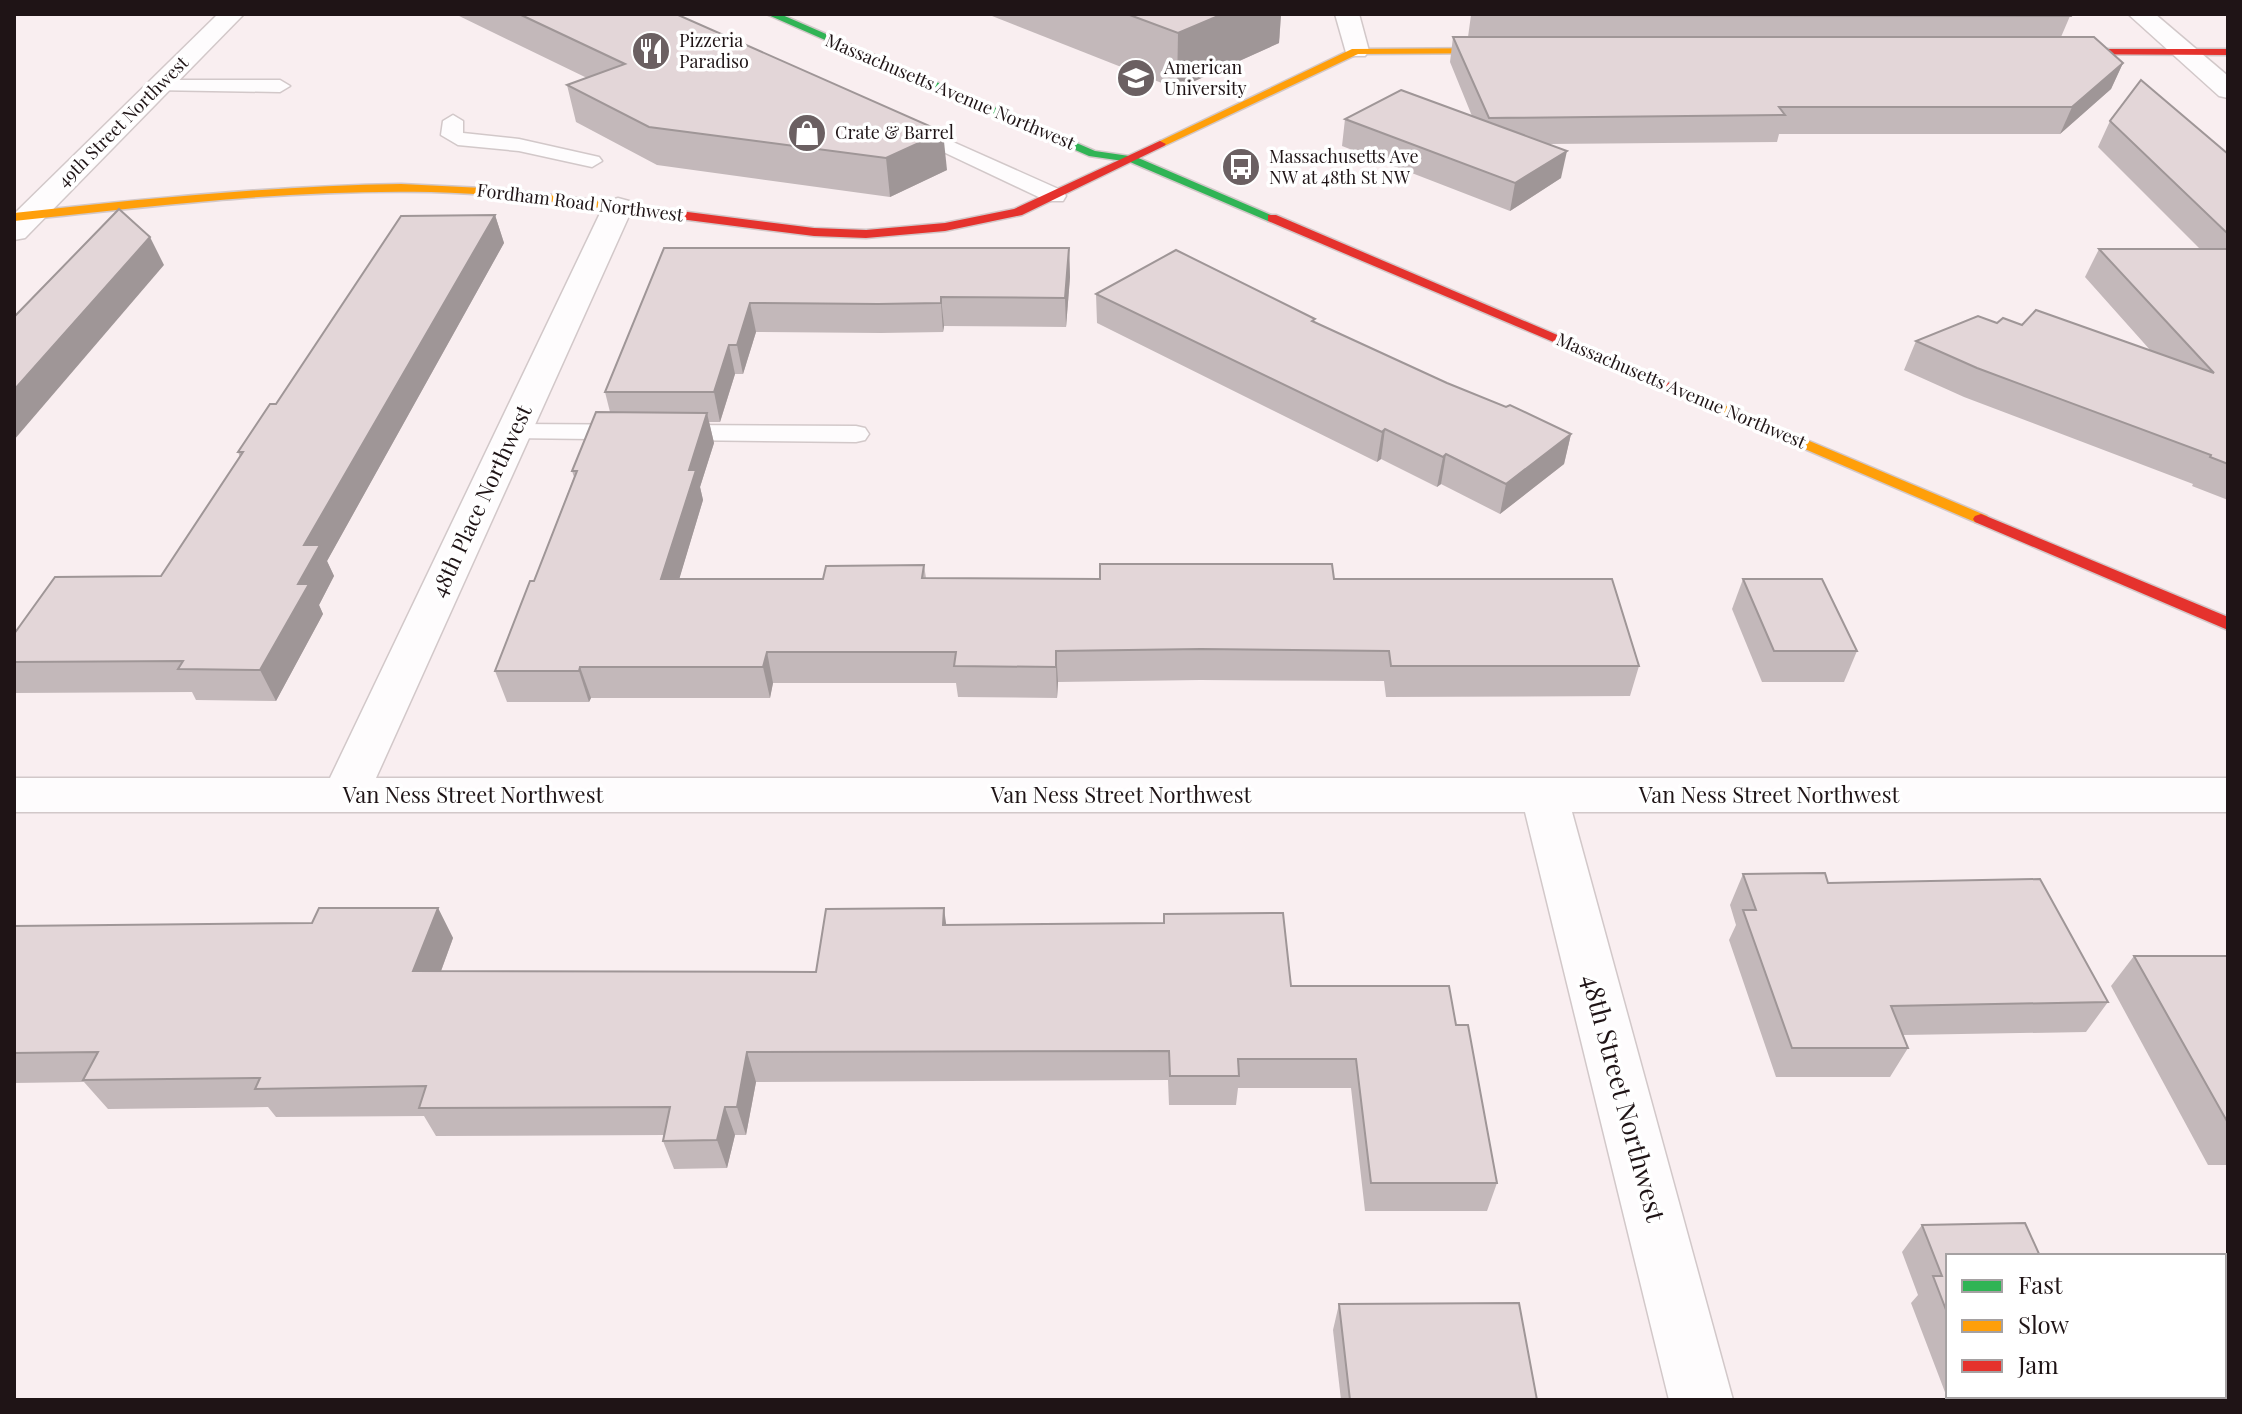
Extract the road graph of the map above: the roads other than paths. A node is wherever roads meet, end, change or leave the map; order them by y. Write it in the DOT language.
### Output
graph roads {
  1 [pos="232,14"];
  2 [pos="771,14"];
  3 [pos="1347,14"];
  4 [pos="2140,14"];
  5 [pos="1356,51"];
  6 [pos="1534,51"];
  7 [pos="2025,52"];
  8 [pos="2184,52"];
  9 [pos="2228,52"];
  10 [pos="159,86"];
  11 [pos="280,86"];
  12 [pos="2228,90"];
  13 [pos="889,119"];
  14 [pos="453,121"];
  15 [pos="1122,137"];
  16 [pos="1132,159"];
  17 [pos="592,161"];
  18 [pos="1055,196"];
  19 [pos="618,207"];
  20 [pos="19,221"];
  21 [pos="514,432"];
  22 [pos="856,434"];
  23 [pos="2228,624"];
  24 [pos="14,795"];
  25 [pos="345,795"];
  26 [pos="1544,795"];
  27 [pos="2228,795"];
  28 [pos="1701,1400"];
  1 -- 10 [label="street, 49th Street Northwest"];
  2 -- 16 [label="street, Massachusetts Avenue Northwest"];
  3 -- 5 [label="street"];
  4 -- 8 [label="street"];
  5 -- 6 [label="street"];
  5 -- 16 [label="street"];
  7 -- 8 [label="street"];
  8 -- 9 [label="street"];
  8 -- 12 [label="street"];
  10 -- 11 [label="lane"];
  10 -- 20 [label="street, 49th Street Northwest"];
  13 -- 18 [label="lane"];
  14 -- 17 [label="lane"];
  15 -- 16 [label="street"];
  16 -- 18 [label="street, Fordham Road Northwest"];
  16 -- 23 [label="street, Massachusetts Avenue Northwest"];
  18 -- 19 [label="street, Fordham Road Northwest"];
  19 -- 20 [label="street, Fordham Road Northwest"];
  19 -- 21 [label="street, 48th Place Northwest"];
  21 -- 22 [label="lane"];
  21 -- 25 [label="street, 48th Place Northwest"];
  24 -- 25 [label="street, Van Ness Street Northwest"];
  25 -- 26 [label="street, Van Ness Street Northwest"];
  26 -- 27 [label="street, Van Ness Street Northwest"];
  26 -- 28 [label="street, 48th Street Northwest"];
}
